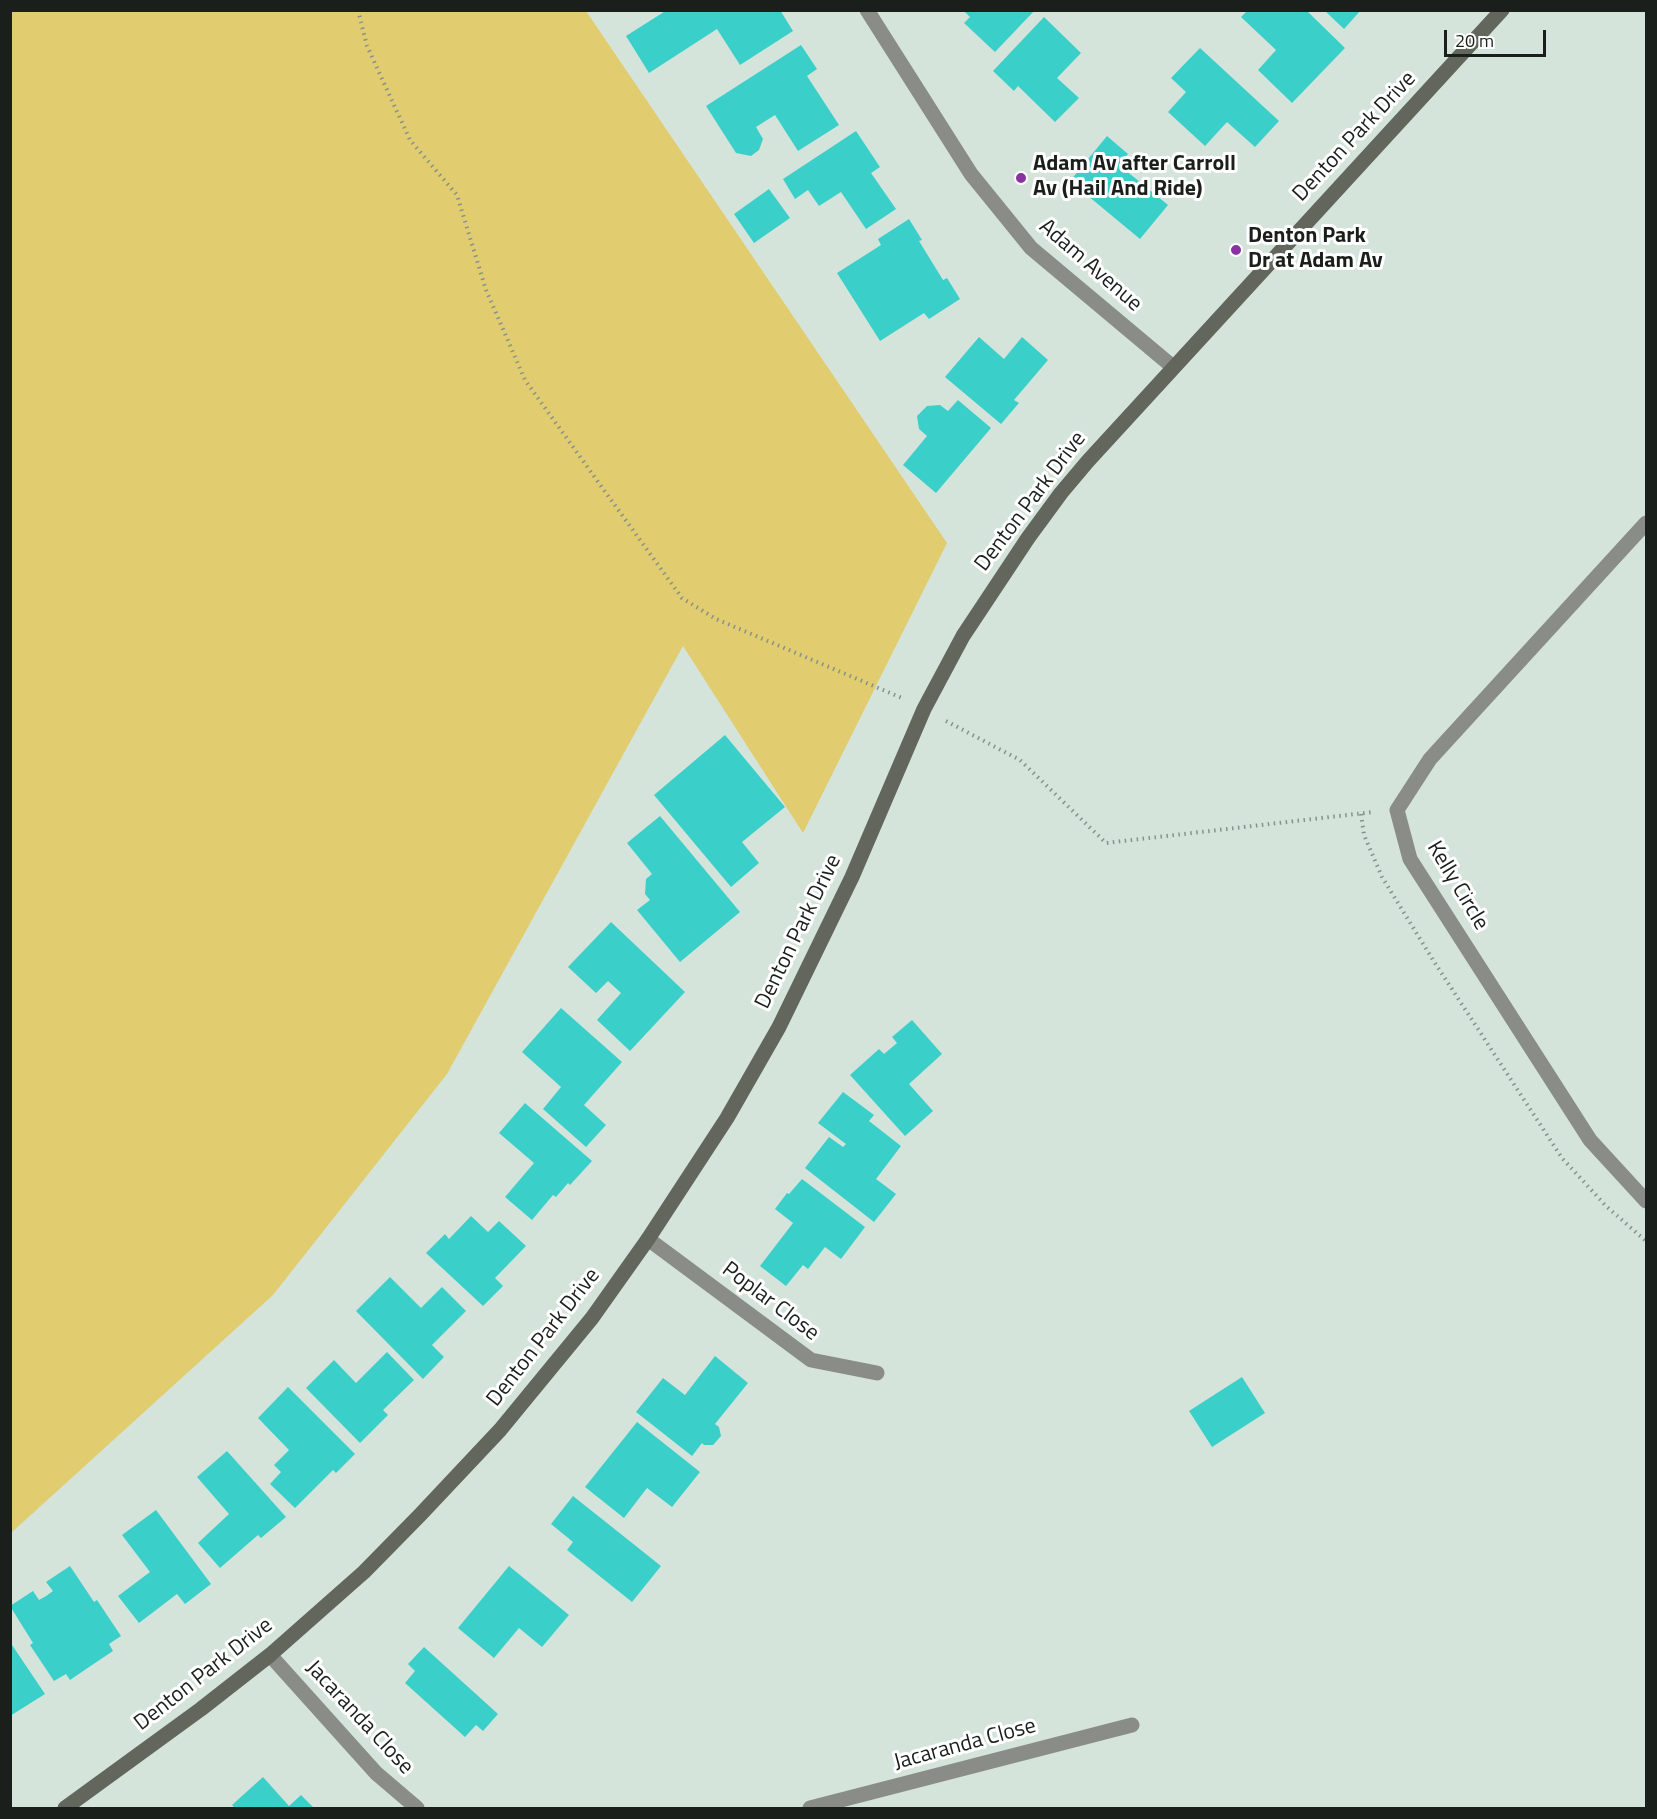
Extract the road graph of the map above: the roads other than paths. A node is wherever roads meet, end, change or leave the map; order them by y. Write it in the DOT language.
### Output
graph roads {
  1 [pos="867,10"];
  2 [pos="1502,10"];
  3 [pos="1173,367"];
  4 [pos="1647,523"];
  5 [pos="1647,1201"];
  6 [pos="648,1239"];
  7 [pos="877,1373"];
  8 [pos="270,1655"];
  9 [pos="1132,1725"];
  10 [pos="65,1809"];
  11 [pos="417,1809"];
  12 [pos="810,1809"];
  1 -- 3 [label="street, Adam Avenue"];
  2 -- 3 [label="main road, Denton Park Drive"];
  3 -- 6 [label="main road, Denton Park Drive"];
  4 -- 5 [label="street, Kelly Circle"];
  6 -- 7 [label="street, Poplar Close"];
  6 -- 8 [label="main road, Denton Park Drive"];
  8 -- 10 [label="main road, Denton Park Drive"];
  8 -- 11 [label="street, Jacaranda Close"];
  9 -- 12 [label="street, Jacaranda Close"];
}
